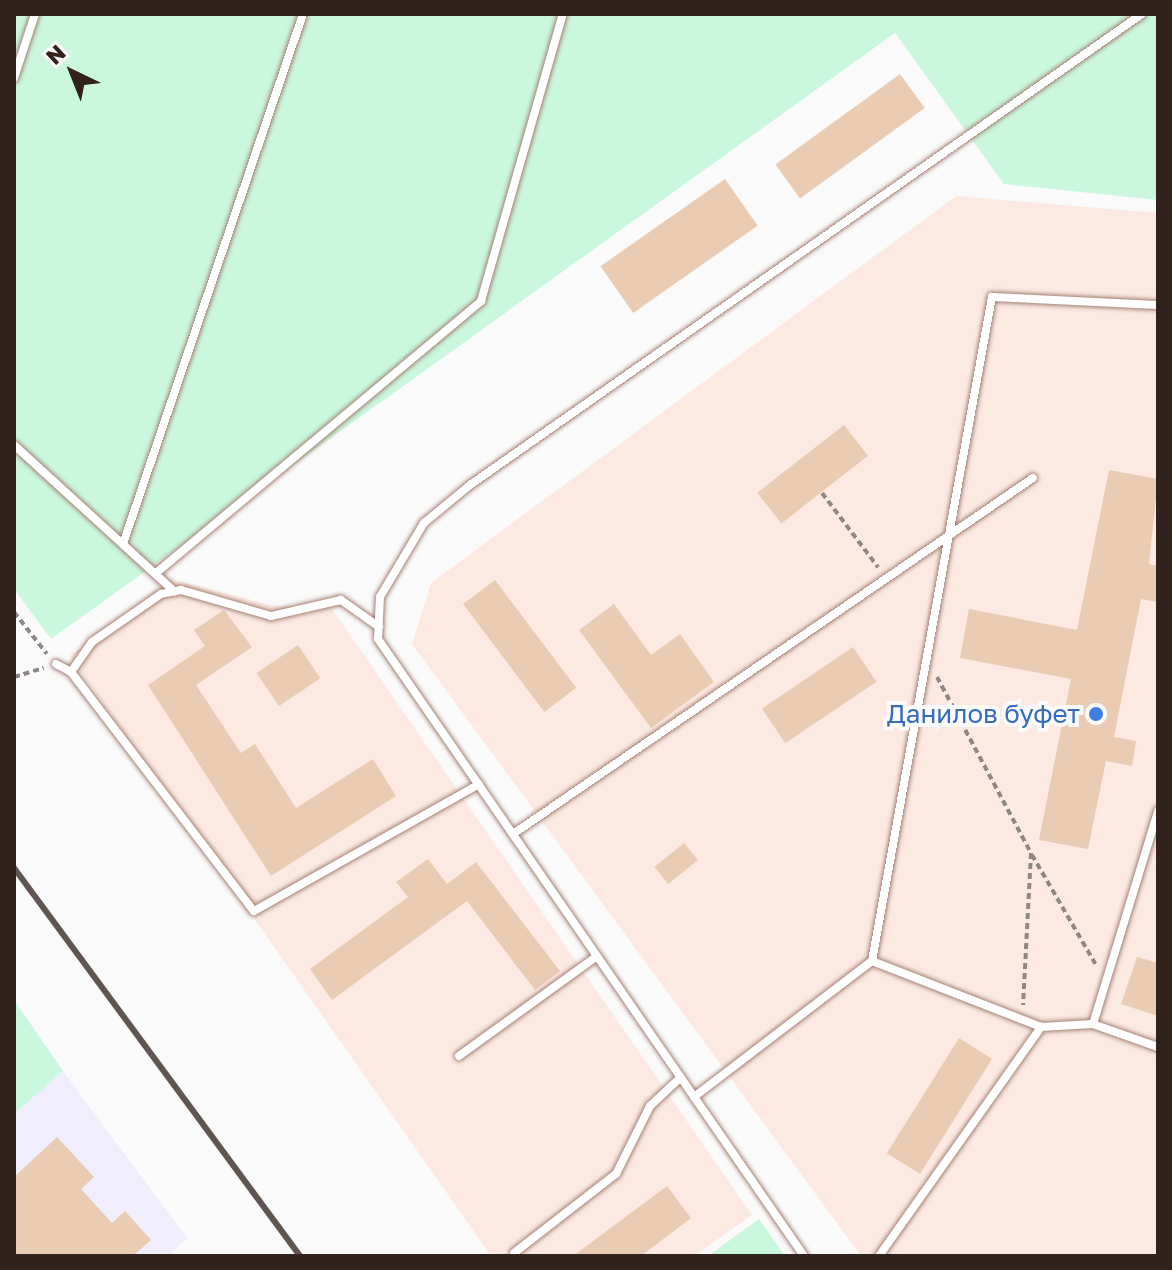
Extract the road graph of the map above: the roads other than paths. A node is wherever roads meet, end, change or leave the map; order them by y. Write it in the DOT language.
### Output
graph roads {
  1 [pos="35,14"];
  2 [pos="303,14"];
  3 [pos="563,14"];
  4 [pos="1142,14"];
  5 [pos="14,78"];
  6 [pos="1158,305"];
  7 [pos="14,445"];
  8 [pos="1033,478"];
  9 [pos="949,536"];
  10 [pos="124,541"];
  11 [pos="156,573"];
  12 [pos="174,591"];
  13 [pos="379,627"];
  14 [pos="56,664"];
  15 [pos="71,672"];
  16 [pos="479,784"];
  17 [pos="1158,811"];
  18 [pos="513,834"];
  19 [pos="597,956"];
  20 [pos="872,961"];
  21 [pos="1093,1024"];
  22 [pos="1041,1027"];
  23 [pos="1158,1047"];
  24 [pos="459,1056"];
  25 [pos="681,1077"];
  26 [pos="694,1097"];
  27 [pos="514,1253"];
  28 [pos="804,1256"];
  29 [pos="879,1256"];
  1 -- 5 [label="lane"];
  2 -- 10 [label="lane"];
  3 -- 11 [label="lane"];
  4 -- 13 [label="lane"];
  6 -- 9 [label="lane"];
  7 -- 10 [label="lane"];
  8 -- 9 [label="lane"];
  9 -- 18 [label="lane"];
  9 -- 20 [label="lane"];
  10 -- 11 [label="lane"];
  11 -- 12 [label="lane"];
  12 -- 13 [label="lane"];
  12 -- 15 [label="lane"];
  13 -- 16 [label="lane"];
  14 -- 15 [label="lane"];
  15 -- 16 [label="lane"];
  16 -- 18 [label="lane"];
  17 -- 21 [label="lane"];
  18 -- 19 [label="lane"];
  19 -- 24 [label="lane"];
  19 -- 25 [label="lane"];
  20 -- 22 [label="lane"];
  20 -- 26 [label="lane"];
  21 -- 22 [label="lane"];
  21 -- 23 [label="lane"];
  22 -- 29 [label="lane"];
  25 -- 26 [label="lane"];
  25 -- 27 [label="lane"];
  26 -- 28 [label="lane"];
}
